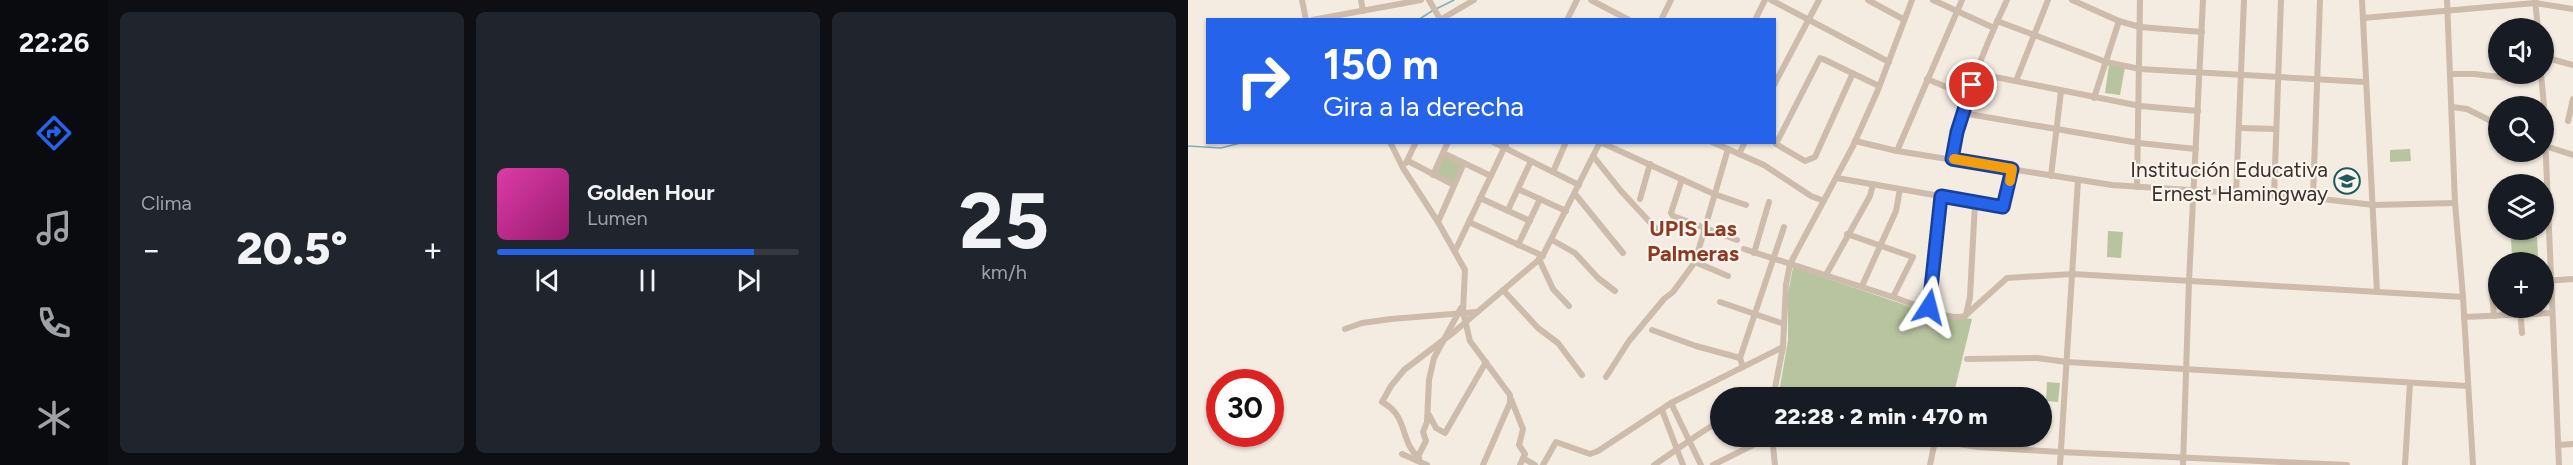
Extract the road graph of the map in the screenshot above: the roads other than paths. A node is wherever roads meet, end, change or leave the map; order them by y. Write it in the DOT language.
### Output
graph roads {
  1 [pos="1302,0"];
  2 [pos="1361,0"];
  3 [pos="1420,0"];
  4 [pos="1429,0"];
  5 [pos="1474,0"];
  6 [pos="1577,0"];
  7 [pos="1591,0"];
  8 [pos="1671,0"];
  9 [pos="1765,0"];
  10 [pos="1771,0"];
  11 [pos="1819,0"];
  12 [pos="1868,0"];
  13 [pos="1912,0"];
  14 [pos="1933,0"];
  15 [pos="1962,0"];
  16 [pos="2007,0"];
  17 [pos="2048,0"];
  18 [pos="2140,0"];
  19 [pos="2203,0"];
  20 [pos="2244,0"];
  21 [pos="2281,0"];
  22 [pos="2320,0"];
  23 [pos="2362,0"];
  24 [pos="2447,0"];
  25 [pos="2076,1"];
  26 [pos="2535,1"];
  27 [pos="2573,9"];
  28 [pos="2448,10"];
  29 [pos="1363,11"];
  30 [pos="1957,12"];
  31 [pos="1306,18"];
  32 [pos="1323,18"];
  33 [pos="1439,18"];
  34 [pos="1442,18"];
  35 [pos="1568,18"];
  36 [pos="1625,18"];
  37 [pos="1661,18"];
  38 [pos="1756,18"];
  39 [pos="2363,18"];
  40 [pos="2537,18"];
  41 [pos="1903,19"];
  42 [pos="1809,20"];
  43 [pos="2120,21"];
  44 [pos="1996,25"];
  45 [pos="2140,27"];
  46 [pos="2202,32"];
  47 [pos="2034,35"];
  48 [pos="2554,60"];
  49 [pos="1889,62"];
  50 [pos="2106,62"];
  51 [pos="2573,65"];
  52 [pos="2140,69"];
  53 [pos="2201,72"];
  54 [pos="1853,73"];
  55 [pos="1975,73"];
  56 [pos="2450,74"];
  57 [pos="2242,75"];
  58 [pos="2488,76"];
  59 [pos="2278,77"];
  60 [pos="1927,78"];
  61 [pos="2318,79"];
  62 [pos="1776,81"];
  63 [pos="2016,81"];
  64 [pos="2366,82"];
  65 [pos="1879,86"];
  66 [pos="2061,92"];
  67 [pos="1968,96"];
  68 [pos="2094,98"];
  69 [pos="2573,99"];
  70 [pos="2140,106"];
  71 [pos="2452,107"];
  72 [pos="2198,111"];
  73 [pos="1962,113"];
  74 [pos="2488,120"];
  75 [pos="2568,121"];
  76 [pos="2239,128"];
  77 [pos="2057,129"];
  78 [pos="2276,129"];
  79 [pos="1855,141"];
  80 [pos="2139,143"];
  81 [pos="1391,144"];
  82 [pos="1415,144"];
  83 [pos="1447,144"];
  84 [pos="1565,144"];
  85 [pos="1599,144"];
  86 [pos="1605,144"];
  87 [pos="1716,144"];
  88 [pos="1744,144"];
  89 [pos="1506,145"];
  90 [pos="2196,149"];
  91 [pos="2554,149"];
  92 [pos="1728,150"];
  93 [pos="1897,152"];
  94 [pos="1443,153"];
  95 [pos="1739,154"];
  96 [pos="2573,155"];
  97 [pos="1593,156"];
  98 [pos="1952,159"];
  99 [pos="1408,161"];
  100 [pos="1531,161"];
  101 [pos="2545,162"];
  102 [pos="1464,163"];
  103 [pos="1650,164"];
  104 [pos="1403,168"];
  105 [pos="2012,169"];
  106 [pos="1553,172"];
  107 [pos="1433,175"];
  108 [pos="1491,176"];
  109 [pos="2051,176"];
  110 [pos="1837,177"];
  111 [pos="1682,179"];
  112 [pos="2078,180"];
  113 [pos="1873,184"];
  114 [pos="1454,185"];
  115 [pos="1579,185"];
  116 [pos="2137,187"];
  117 [pos="1518,189"];
  118 [pos="1900,189"];
  119 [pos="2194,191"];
  120 [pos="2236,193"];
  121 [pos="1575,194"];
  122 [pos="1714,194"];
  123 [pos="2274,195"];
  124 [pos="1941,196"];
  125 [pos="1480,198"];
  126 [pos="2313,198"];
  127 [pos="1540,199"];
  128 [pos="1640,199"];
  129 [pos="1824,201"];
  130 [pos="1769,202"];
  131 [pos="1975,203"];
  132 [pos="2455,203"];
  133 [pos="1746,205"];
  134 [pos="2374,205"];
  135 [pos="1508,210"];
  136 [pos="1566,211"];
  137 [pos="1530,221"];
  138 [pos="1438,222"];
  139 [pos="1469,222"];
  140 [pos="1784,227"];
  141 [pos="1704,229"];
  142 [pos="1658,231"];
  143 [pos="1847,234"];
  144 [pos="1552,240"];
  145 [pos="1737,240"];
  146 [pos="1518,245"];
  147 [pos="1880,245"];
  148 [pos="1744,249"];
  149 [pos="1455,251"];
  150 [pos="2547,252"];
  151 [pos="1623,253"];
  152 [pos="1754,253"];
  153 [pos="1541,258"];
  154 [pos="1773,259"];
  155 [pos="1695,262"];
  156 [pos="1790,264"];
  157 [pos="2073,274"];
  158 [pos="1826,275"];
  159 [pos="1728,276"];
  160 [pos="2573,279"];
  161 [pos="2554,280"];
  162 [pos="2189,281"];
  163 [pos="1862,286"];
  164 [pos="1503,290"];
  165 [pos="1615,291"];
  166 [pos="2377,292"];
  167 [pos="1893,297"];
  168 [pos="2463,297"];
  169 [pos="1720,302"];
  170 [pos="1569,306"];
  171 [pos="1928,306"];
  172 [pos="1462,312"];
  173 [pos="1478,312"];
  174 [pos="1755,314"];
  175 [pos="1966,315"];
  176 [pos="2488,316"];
  177 [pos="2464,317"];
  178 [pos="2521,318"];
  179 [pos="2552,318"];
  180 [pos="1465,323"];
  181 [pos="1784,324"];
  182 [pos="1345,329"];
  183 [pos="1652,330"];
  184 [pos="2522,333"];
  185 [pos="1445,340"];
  186 [pos="1783,347"];
  187 [pos="1740,358"];
  188 [pos="1967,359"];
  189 [pos="1486,362"];
  190 [pos="2067,362"];
  191 [pos="1743,367"];
  192 [pos="2186,369"];
  193 [pos="1582,375"];
  194 [pos="1606,377"];
  195 [pos="2410,383"];
  196 [pos="2469,386"];
  197 [pos="1776,387"];
  198 [pos="1510,399"];
  199 [pos="1671,403"];
  200 [pos="1662,410"];
  201 [pos="1428,413"];
  202 [pos="1710,427"];
  203 [pos="1689,440"];
  204 [pos="2573,444"];
  205 [pos="2558,445"];
  206 [pos="1749,447"];
  207 [pos="1773,447"];
  208 [pos="1934,447"];
  209 [pos="2004,447"];
  210 [pos="1678,449"];
  211 [pos="2061,452"];
  212 [pos="1402,454"];
  213 [pos="1523,458"];
  214 [pos="1414,460"];
  215 [pos="2183,461"];
  216 [pos="1427,465"];
  217 [pos="1483,465"];
  218 [pos="1520,465"];
  219 [pos="1535,465"];
  220 [pos="1544,465"];
  221 [pos="1654,465"];
  222 [pos="1683,465"];
  223 [pos="1701,465"];
  224 [pos="1713,465"];
  225 [pos="1775,465"];
  226 [pos="1930,465"];
  227 [pos="2060,465"];
  228 [pos="2347,465"];
  229 [pos="2405,465"];
  230 [pos="2473,465"];
  231 [pos="2559,465"];
  1 -- 31 [label="street"];
  2 -- 29 [label="street"];
  3 -- 29 [label="street"];
  4 -- 33 [label="street"];
  5 -- 34 [label="street"];
  6 -- 35 [label="street"];
  7 -- 36 [label="street"];
  8 -- 37 [label="street"];
  9 -- 38 [label="street"];
  10 -- 42 [label="street"];
  11 -- 42 [label="street"];
  12 -- 41 [label="street"];
  13 -- 41 [label="street"];
  14 -- 30 [label="street"];
  15 -- 30 [label="street"];
  16 -- 44 [label="street"];
  17 -- 47 [label="street"];
  18 -- 45 [label="street"];
  19 -- 46 [label="street"];
  20 -- 57 [label="street"];
  21 -- 59 [label="street"];
  22 -- 61 [label="street"];
  23 -- 39 [label="street"];
  24 -- 28 [label="street"];
  25 -- 43 [label="street"];
  26 -- 27 [label="street"];
  26 -- 28 [label="street"];
  26 -- 40 [label="street"];
  28 -- 39 [label="street"];
  28 -- 56 [label="street"];
  29 -- 32 [label="street"];
  30 -- 44 [label="street"];
  30 -- 60 [label="street"];
  39 -- 64 [label="street"];
  41 -- 49 [label="street"];
  42 -- 49 [label="street"];
  42 -- 62 [label="street"];
  43 -- 45 [label="street"];
  43 -- 50 [label="street"];
  44 -- 47 [label="street"];
  44 -- 55 [label="street"];
  45 -- 46 [label="street"];
  45 -- 52 [label="street"];
  46 -- 53 [label="street"];
  47 -- 50 [label="street"];
  47 -- 63 [label="street"];
  48 -- 51 [label="street"];
  49 -- 65 [label="street"];
  50 -- 52 [label="street"];
  50 -- 68 [label="street"];
  52 -- 53 [label="street"];
  52 -- 70 [label="street"];
  53 -- 57 [label="street"];
  53 -- 72 [label="street"];
  54 -- 54 [label="street"];
  54 -- 65 [label="street"];
  55 -- 63 [label="street"];
  55 -- 67 [label="street"];
  56 -- 58 [label="street"];
  56 -- 71 [label="street"];
  57 -- 59 [label="street"];
  57 -- 76 [label="street"];
  59 -- 61 [label="street"];
  59 -- 78 [label="street"];
  60 -- 67 [label="street"];
  60 -- 93 [label="street"];
  61 -- 64 [label="street"];
  61 -- 126 [label="street"];
  63 -- 66 [label="street"];
  64 -- 134 [label="street"];
  65 -- 79 [label="street"];
  66 -- 68 [label="street"];
  66 -- 77 [label="street"];
  67 -- 73 [label="street"];
  68 -- 70 [label="street"];
  69 -- 75 [label="street"];
  70 -- 72 [label="street"];
  70 -- 80 [label="street"];
  71 -- 74 [label="street"];
  71 -- 132 [label="street"];
  72 -- 90 [label="street"];
  73 -- 77 [label="street"];
  73 -- 98 [label="street"];
  76 -- 78 [label="street"];
  76 -- 120 [label="street"];
  77 -- 80 [label="street"];
  77 -- 109 [label="street"];
  78 -- 123 [label="street"];
  79 -- 93 [label="street"];
  79 -- 110 [label="street"];
  80 -- 90 [label="street"];
  80 -- 116 [label="street"];
  81 -- 104 [label="street"];
  82 -- 99 [label="street"];
  83 -- 94 [label="street"];
  84 -- 106 [label="street"];
  85 -- 97 [label="street"];
  86 -- 103 [label="street"];
  87 -- 92 [label="street"];
  88 -- 95 [label="street"];
  89 -- 100 [label="street"];
  89 -- 108 [label="street"];
  90 -- 119 [label="street"];
  91 -- 96 [label="street"];
  92 -- 95 [label="street"];
  92 -- 122 [label="street"];
  93 -- 98 [label="street"];
  94 -- 102 [label="street"];
  94 -- 107 [label="street"];
  95 -- 129 [label="street"];
  97 -- 115 [label="street"];
  97 -- 142 [label="street"];
  98 -- 105 [label="street"];
  99 -- 104 [label="street"];
  99 -- 107 [label="street"];
  100 -- 106 [label="street"];
  100 -- 117 [label="street"];
  101 -- 150 [label="street"];
  102 -- 108 [label="street"];
  102 -- 114 [label="street"];
  103 -- 111 [label="street"];
  103 -- 128 [label="street"];
  104 -- 138 [label="street"];
  105 -- 109 [label="street"];
  105 -- 131 [label="street"];
  106 -- 115 [label="street"];
  107 -- 114 [label="street"];
  108 -- 125 [label="street"];
  109 -- 112 [label="street"];
  110 -- 113 [label="street"];
  110 -- 129 [label="street"];
  111 -- 122 [label="street"];
  111 -- 141 [label="street"];
  112 -- 116 [label="street"];
  112 -- 157 [label="street"];
  113 -- 118 [label="street"];
  113 -- 143 [label="street"];
  114 -- 138 [label="street"];
  115 -- 121 [label="street"];
  116 -- 119 [label="street"];
  117 -- 127 [label="street"];
  117 -- 135 [label="street"];
  118 -- 124 [label="street"];
  118 -- 147 [label="street"];
  119 -- 120 [label="street"];
  119 -- 162 [label="street"];
  120 -- 123 [label="street"];
  121 -- 136 [label="street"];
  121 -- 151 [label="street"];
  122 -- 133 [label="street"];
  122 -- 141 [label="street"];
  123 -- 126 [label="street"];
  124 -- 131 [label="street"];
  124 -- 171 [label="street"];
  125 -- 135 [label="street"];
  125 -- 139 [label="street"];
  126 -- 134 [label="street"];
  127 -- 136 [label="street"];
  127 -- 137 [label="street"];
  129 -- 156 [label="street"];
  130 -- 152 [label="street"];
  131 -- 175 [label="street"];
  132 -- 134 [label="street"];
  132 -- 168 [label="street"];
  134 -- 166 [label="street"];
  135 -- 137 [label="street"];
  136 -- 144 [label="street"];
  137 -- 146 [label="street"];
  138 -- 149 [label="street"];
  139 -- 146 [label="street"];
  139 -- 149 [label="street"];
  140 -- 154 [label="street"];
  141 -- 145 [label="street"];
  141 -- 155 [label="street"];
  143 -- 147 [label="street"];
  143 -- 158 [label="street"];
  144 -- 153 [label="street"];
  144 -- 165 [label="street"];
  146 -- 153 [label="street"];
  147 -- 163 [label="street"];
  147 -- 167 [label="street"];
  148 -- 152 [label="street"];
  149 -- 172 [label="street"];
  152 -- 154 [label="street"];
  153 -- 164 [label="street"];
  153 -- 170 [label="street"];
  154 -- 156 [label="street"];
  154 -- 174 [label="street"];
  155 -- 159 [label="street"];
  155 -- 194 [label="street"];
  156 -- 158 [label="street"];
  156 -- 181 [label="street"];
  157 -- 162 [label="street"];
  157 -- 175 [label="street"];
  157 -- 190 [label="street"];
  158 -- 163 [label="street"];
  160 -- 161 [label="street"];
  162 -- 166 [label="street"];
  162 -- 192 [label="street"];
  163 -- 167 [label="street"];
  164 -- 173 [label="street"];
  164 -- 193 [label="street"];
  166 -- 168 [label="street"];
  167 -- 171 [label="street"];
  168 -- 177 [label="street"];
  169 -- 174 [label="street"];
  171 -- 175 [label="street"];
  172 -- 173 [label="street"];
  172 -- 180 [label="street"];
  172 -- 182 [label="street"];
  172 -- 185 [label="street"];
  173 -- 180 [label="street"];
  174 -- 181 [label="street"];
  174 -- 187 [label="street"];
  176 -- 177 [label="street"];
  177 -- 196 [label="street"];
  178 -- 184 [label="street"];
  179 -- 205 [label="street"];
  180 -- 185 [label="street"];
  180 -- 189 [label="street"];
  181 -- 186 [label="street"];
  183 -- 187 [label="street"];
  185 -- 201 [label="street"];
  185 -- 214 [label="street"];
  186 -- 191 [label="street"];
  186 -- 197 [label="street"];
  187 -- 191 [label="street"];
  188 -- 190 [label="street"];
  189 -- 198 [label="street"];
  189 -- 201 [label="street"];
  190 -- 192 [label="street"];
  190 -- 211 [label="street"];
  191 -- 199 [label="street"];
  192 -- 195 [label="street"];
  192 -- 215 [label="street"];
  195 -- 196 [label="street"];
  195 -- 229 [label="street"];
  196 -- 230 [label="street"];
  198 -- 213 [label="street"];
  198 -- 217 [label="street"];
  199 -- 200 [label="street"];
  199 -- 203 [label="street"];
  200 -- 210 [label="street"];
  200 -- 220 [label="street"];
  201 -- 214 [label="street"];
  202 -- 203 [label="street"];
  203 -- 210 [label="street"];
  203 -- 223 [label="street"];
  204 -- 205 [label="street"];
  205 -- 231 [label="street"];
  206 -- 224 [label="street"];
  207 -- 225 [label="street"];
  208 -- 226 [label="street"];
  209 -- 211 [label="street"];
  210 -- 221 [label="street"];
  210 -- 222 [label="street"];
  211 -- 215 [label="street"];
  211 -- 227 [label="street"];
  212 -- 214 [label="street"];
  213 -- 218 [label="street"];
  213 -- 219 [label="street"];
  214 -- 216 [label="street"];
  215 -- 228 [label="street"];
}
